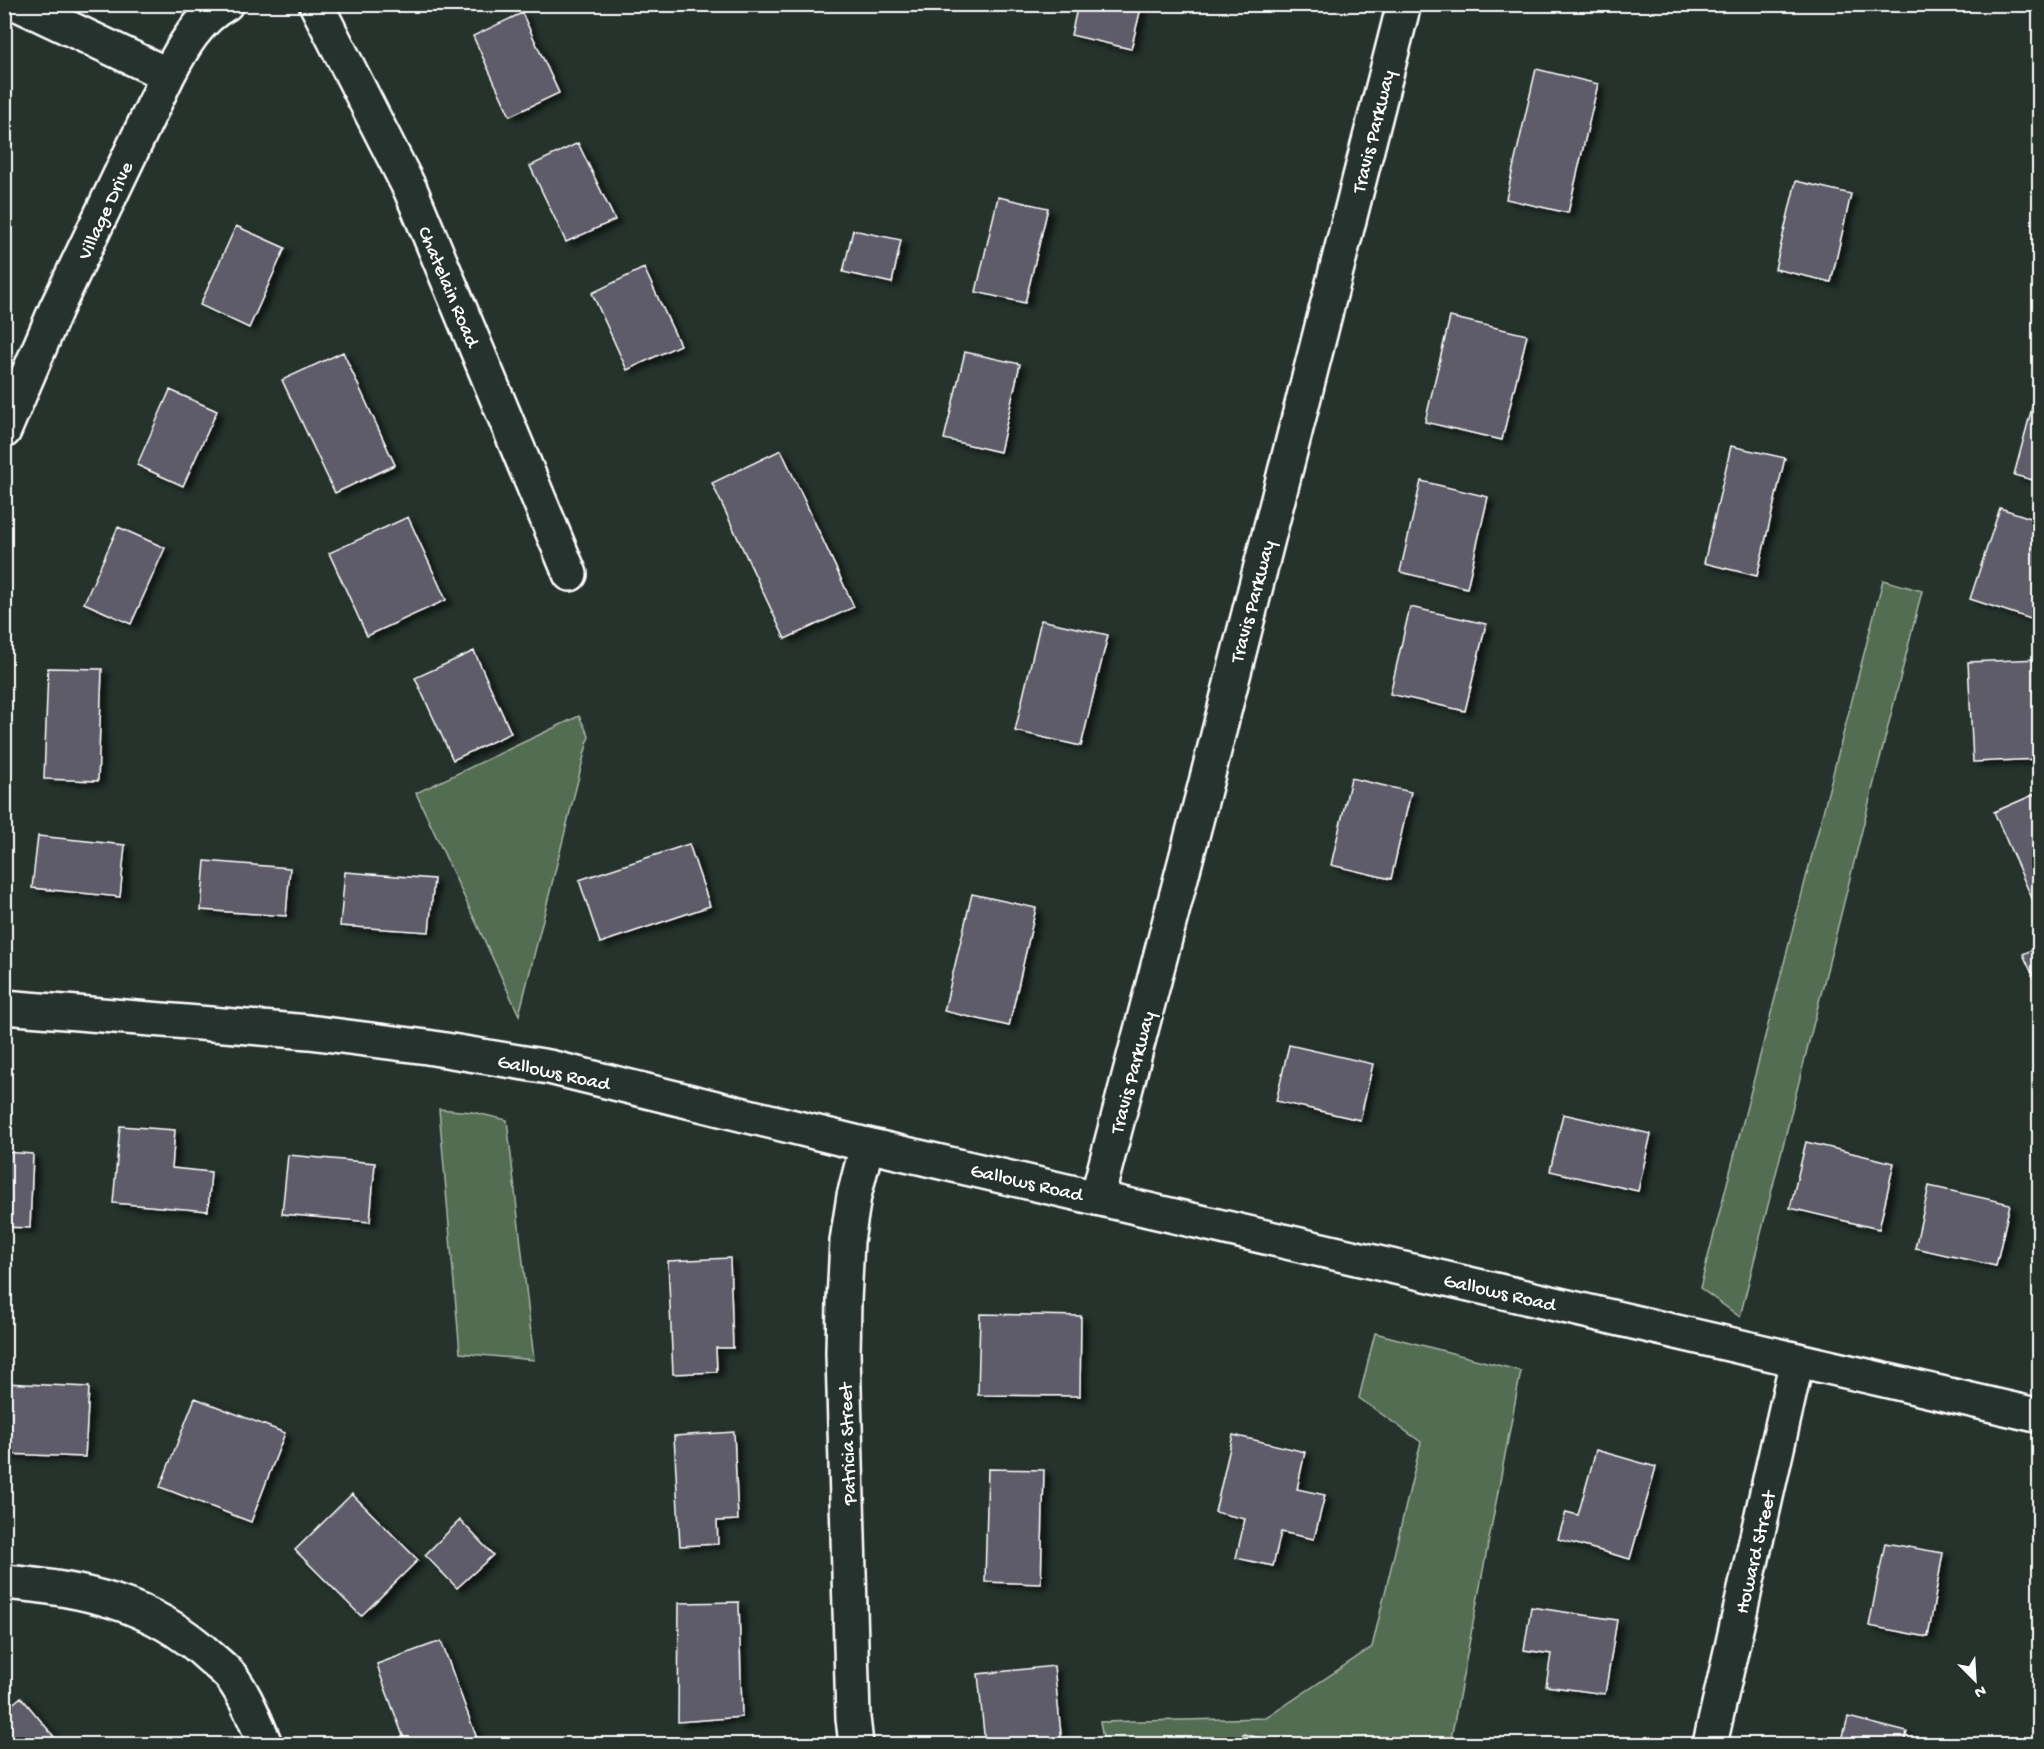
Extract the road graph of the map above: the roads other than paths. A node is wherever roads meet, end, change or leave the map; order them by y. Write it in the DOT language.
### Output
graph roads {
  1 [pos="18,4"];
  2 [pos="226,4"];
  3 [pos="316,4"];
  4 [pos="1404,4"];
  5 [pos="168,75"];
  6 [pos="4,431"];
  7 [pos="570,574"];
  8 [pos="4,1007"];
  9 [pos="867,1145"];
  10 [pos="1097,1198"];
  11 [pos="1797,1360"];
  12 [pos="2040,1416"];
  13 [pos="4,1582"];
  14 [pos="265,1744"];
  15 [pos="856,1744"];
  16 [pos="1710,1744"];
  1 -- 5 [label="street"];
  2 -- 5 [label="street, Village Drive"];
  3 -- 7 [label="street, Chatelain Road"];
  4 -- 10 [label="street, Travis Parkway"];
  5 -- 6 [label="street, Village Drive"];
  8 -- 9 [label="street, Gallows Road"];
  9 -- 10 [label="street, Gallows Road"];
  9 -- 15 [label="street, Patricia Street"];
  10 -- 11 [label="street, Gallows Road"];
  11 -- 12 [label="street, Gallows Road"];
  11 -- 16 [label="street, Howard Street"];
  13 -- 14 [label="street"];
}
